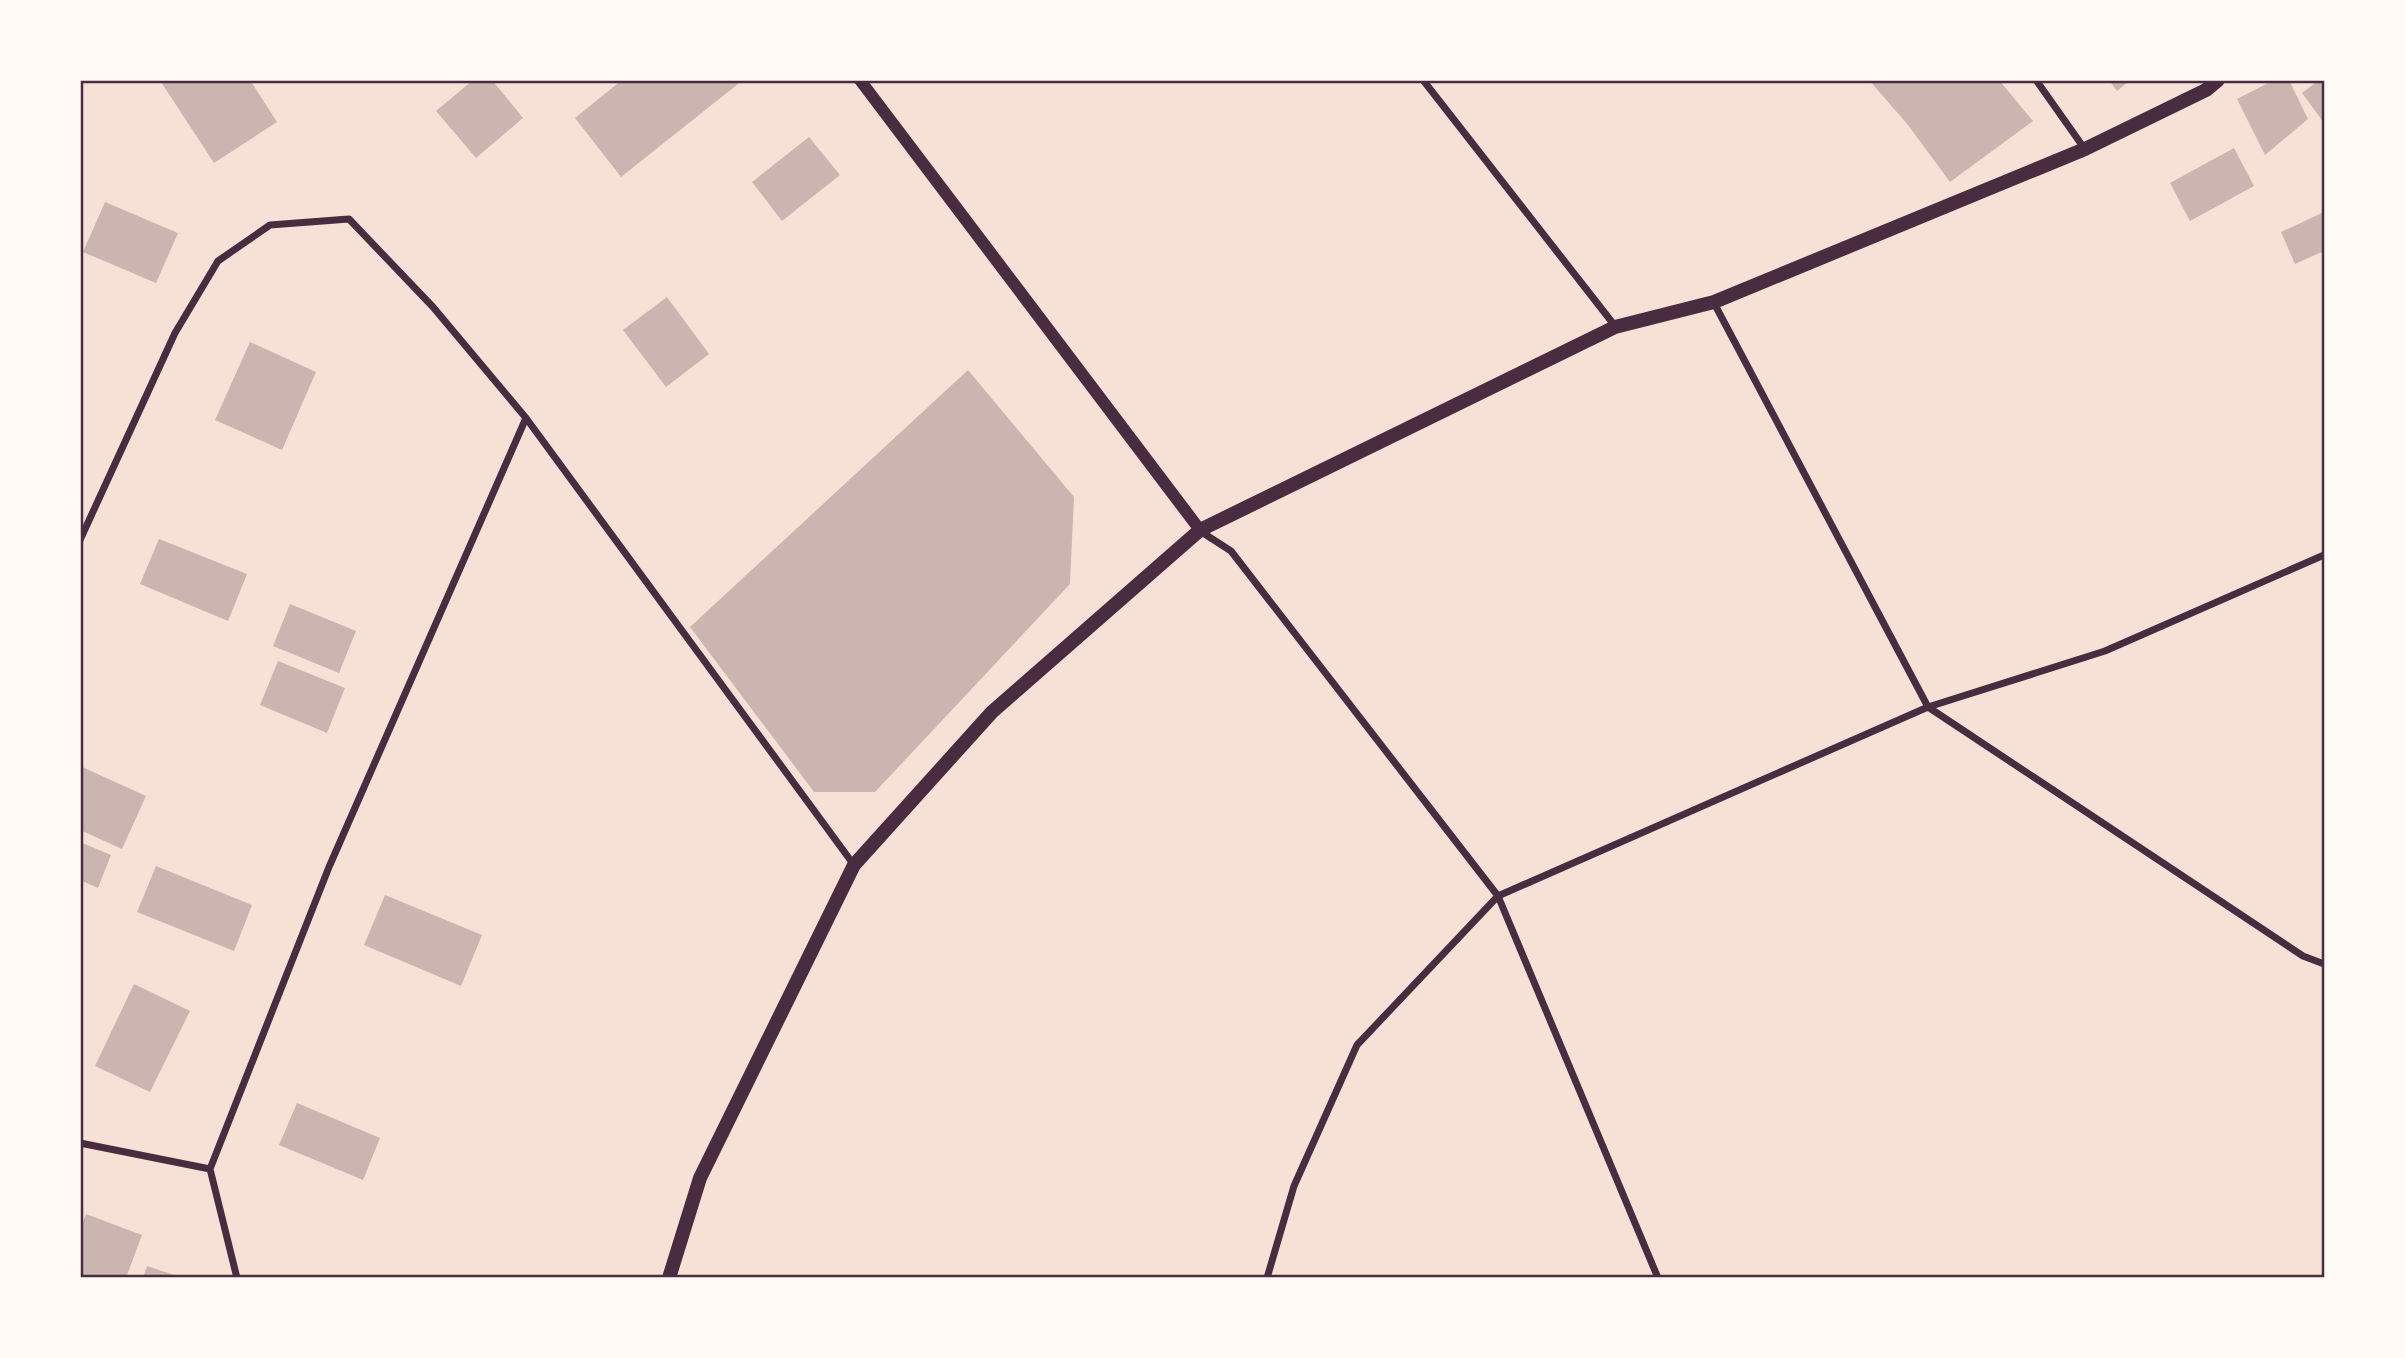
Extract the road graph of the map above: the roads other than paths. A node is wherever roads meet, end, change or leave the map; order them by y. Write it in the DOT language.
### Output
graph roads {
  1 [pos="860,80"];
  2 [pos="1423,80"];
  3 [pos="2036,80"];
  4 [pos="2218,80"];
  5 [pos="2085,149"];
  6 [pos="1714,302"];
  7 [pos="1615,327"];
  8 [pos="526,418"];
  9 [pos="1200,530"];
  10 [pos="80,540"];
  11 [pos="2325,555"];
  12 [pos="1928,706"];
  13 [pos="854,864"];
  14 [pos="1498,896"];
  15 [pos="2325,964"];
  16 [pos="80,1143"];
  17 [pos="211,1168"];
  18 [pos="237,1278"];
  19 [pos="669,1278"];
  20 [pos="1267,1278"];
  21 [pos="1658,1278"];
  1 -- 9 [label="street"];
  2 -- 7 [label="street"];
  3 -- 5 [label="street"];
  4 -- 5 [label="main road"];
  5 -- 6 [label="main road"];
  6 -- 7 [label="main road"];
  6 -- 12 [label="street"];
  7 -- 9 [label="main road"];
  8 -- 10 [label="street"];
  8 -- 13 [label="street"];
  8 -- 17 [label="street"];
  9 -- 13 [label="main road"];
  9 -- 14 [label="street"];
  11 -- 12 [label="street"];
  12 -- 14 [label="street"];
  12 -- 15 [label="street"];
  13 -- 19 [label="main road"];
  14 -- 20 [label="street"];
  14 -- 21 [label="street"];
  16 -- 17 [label="street"];
  17 -- 18 [label="street"];
}
